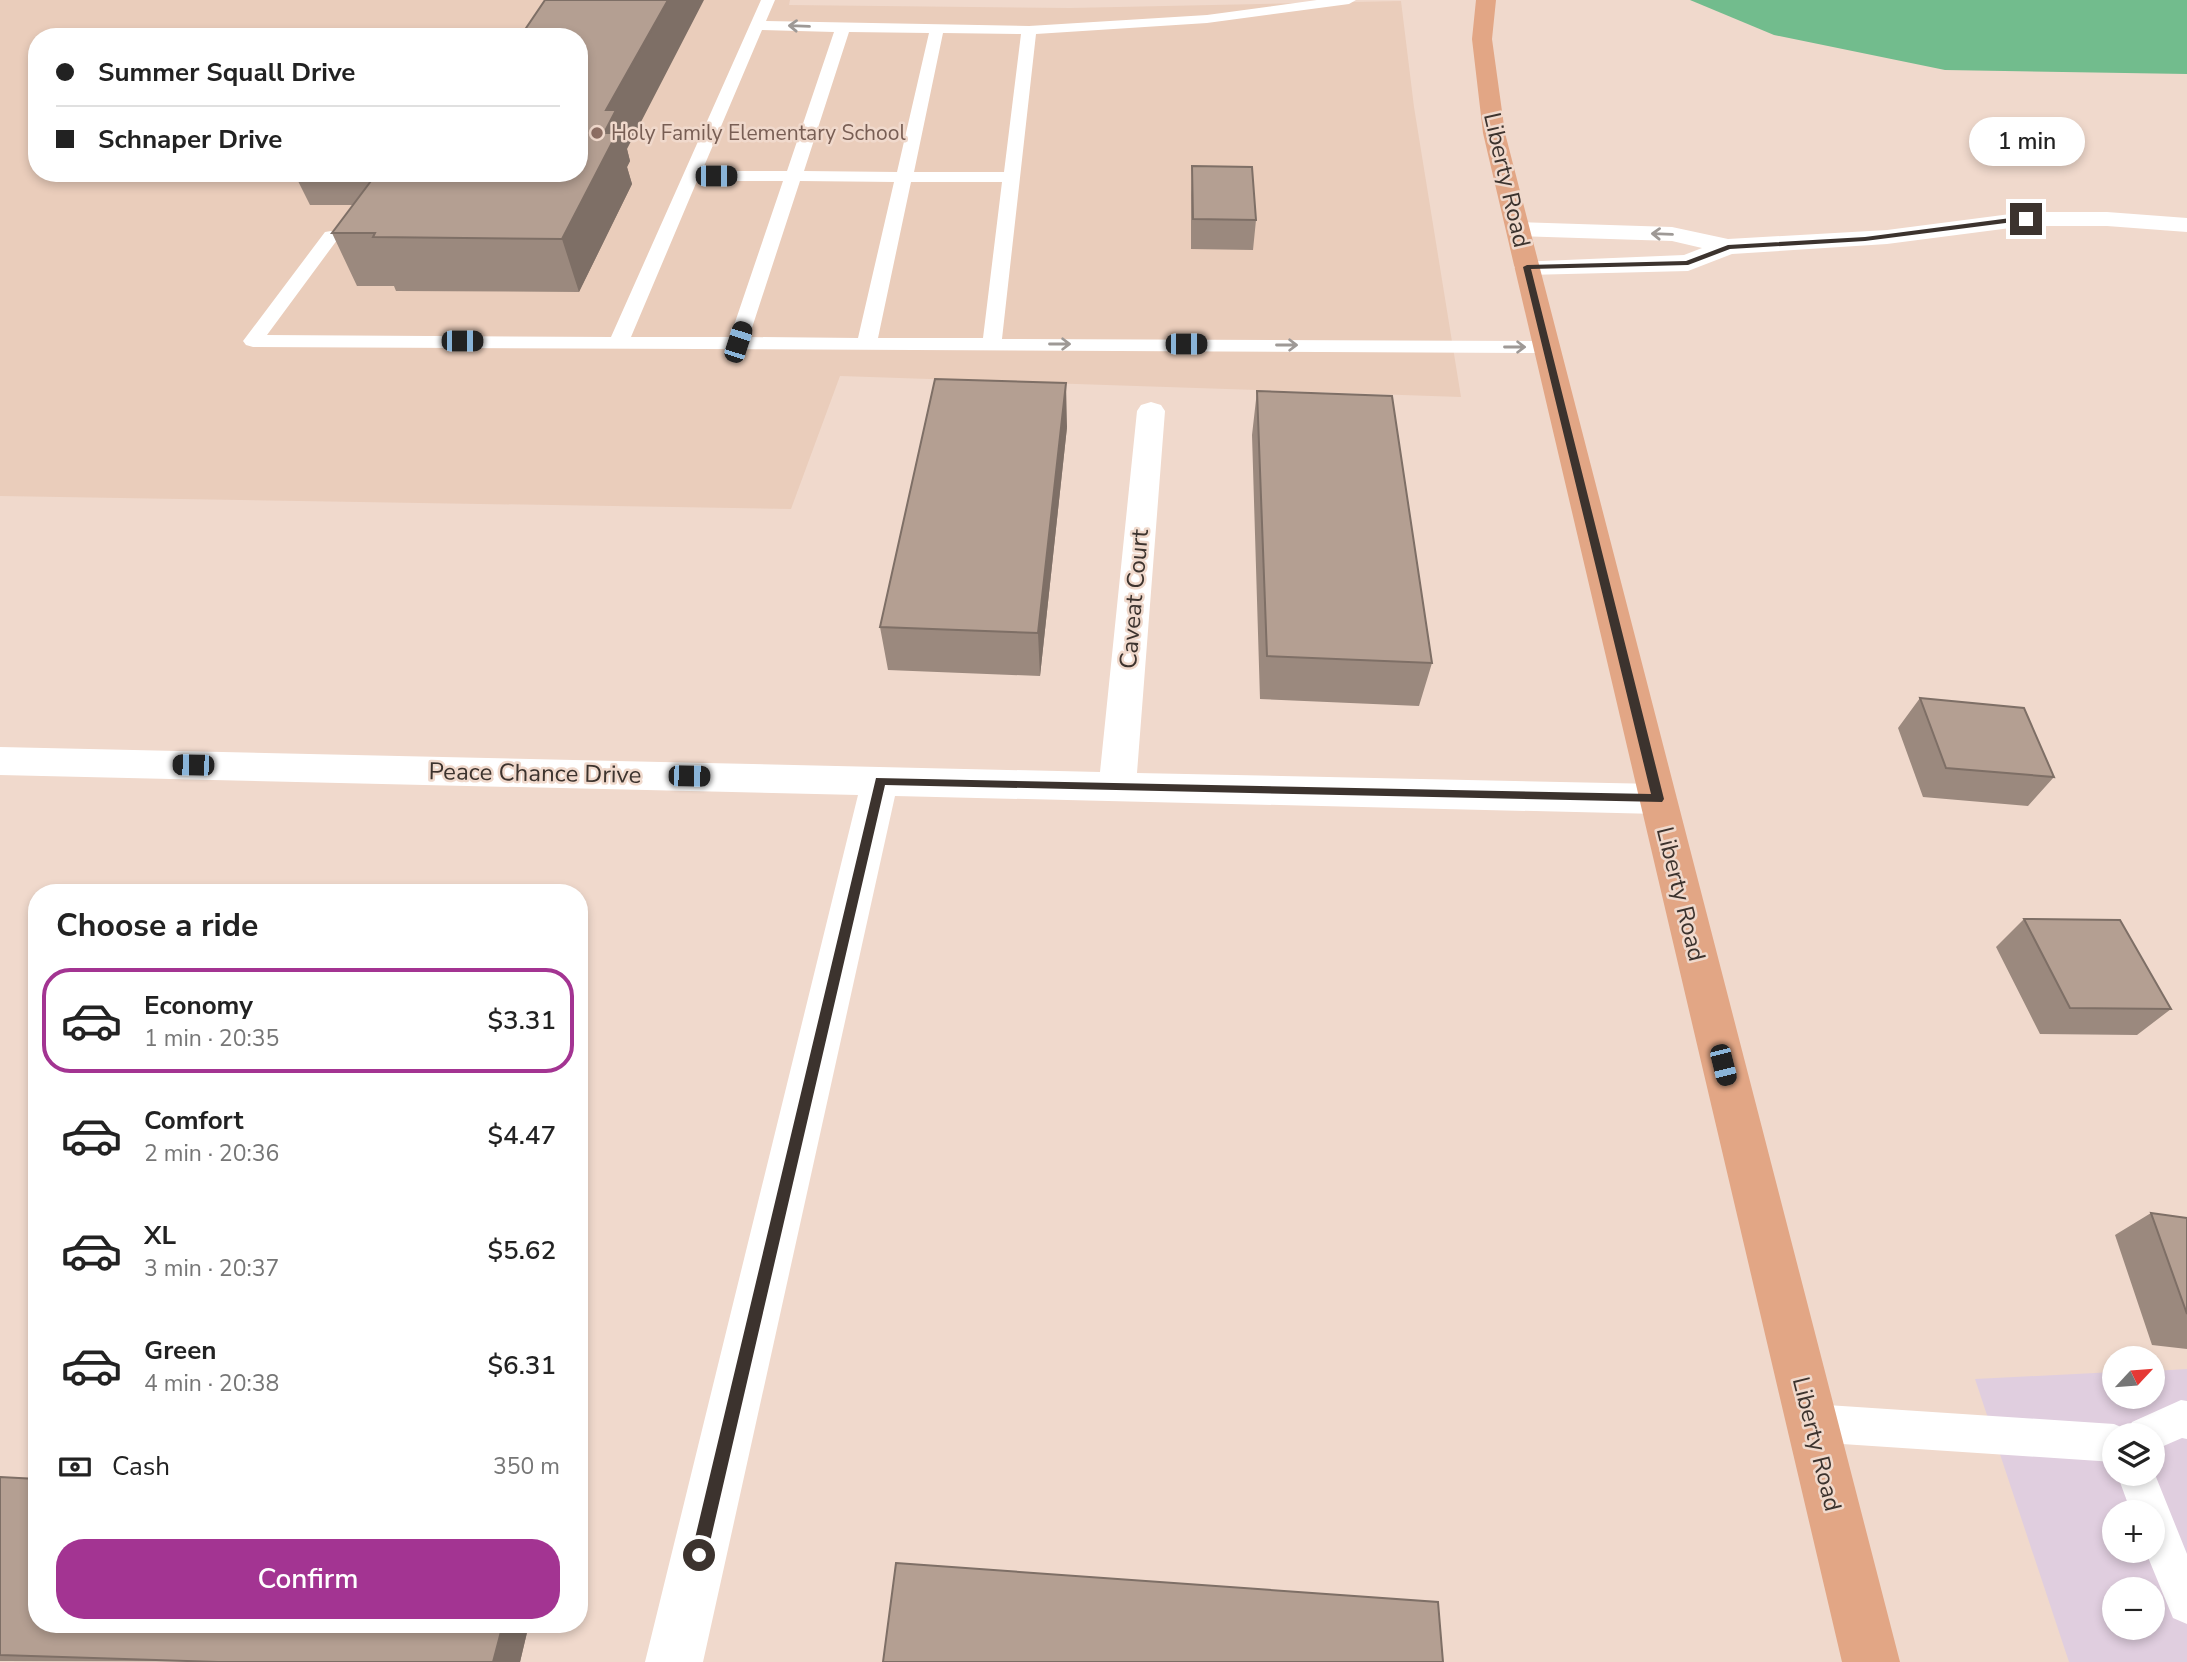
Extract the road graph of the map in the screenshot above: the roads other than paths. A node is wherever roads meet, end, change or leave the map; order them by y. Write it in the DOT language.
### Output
graph roads {
  1 [pos="768,0"];
  2 [pos="1349,0"];
  3 [pos="1486,0"];
  4 [pos="755,25"];
  5 [pos="843,28"];
  6 [pos="937,29"];
  7 [pos="1029,30"];
  8 [pos="690,176"];
  9 [pos="793,176"];
  10 [pos="904,177"];
  11 [pos="1012,177"];
  12 [pos="2187,225"];
  13 [pos="1518,229"];
  14 [pos="331,236"];
  15 [pos="1728,247"];
  16 [pos="1527,267"];
  17 [pos="620,341"];
  18 [pos="738,342"];
  19 [pos="867,342"];
  20 [pos="992,343"];
  21 [pos="1547,347"];
  22 [pos="1151,411"];
  23 [pos="0,761"];
  24 [pos="880,781"];
  25 [pos="1117,786"];
  26 [pos="1658,799"];
  27 [pos="2187,1420"];
  28 [pos="1812,1423"];
  29 [pos="2165,1426"];
  30 [pos="2102,1442"];
  31 [pos="2165,1548"];
  32 [pos="2187,1605"];
  33 [pos="674,1662"];
  34 [pos="1871,1662"];
  1 -- 4 [label="lane"];
  2 -- 7 [label="lane"];
  3 -- 13 [label="main road, Liberty Road"];
  5 -- 4 [label="lane, one-way"];
  4 -- 8 [label="lane"];
  5 -- 6 [label="lane"];
  5 -- 9 [label="lane"];
  6 -- 7 [label="lane"];
  6 -- 10 [label="lane"];
  7 -- 11 [label="lane"];
  8 -- 9 [label="lane"];
  8 -- 17 [label="lane"];
  9 -- 10 [label="lane"];
  9 -- 18 [label="lane"];
  10 -- 11 [label="lane"];
  10 -- 19 [label="lane"];
  11 -- 20 [label="lane"];
  12 -- 15 [label="street"];
  15 -- 13 [label="street, one-way"];
  13 -- 16 [label="main road, Liberty Road"];
  14 -- 17 [label="lane"];
  15 -- 16 [label="street"];
  16 -- 21 [label="main road, Liberty Road"];
  17 -- 18 [label="lane"];
  18 -- 19 [label="lane"];
  19 -- 20 [label="lane"];
  20 -- 21 [label="lane, one-way"];
  21 -- 26 [label="main road, Liberty Road"];
  22 -- 25 [label="street, Caveat Court"];
  23 -- 24 [label="street, Peace Chance Drive"];
  24 -- 25 [label="street, Peace Chance Drive"];
  24 -- 33 [label="street"];
  25 -- 26 [label="street, Peace Chance Drive"];
  26 -- 28 [label="main road, Liberty Road"];
  27 -- 29 [label="lane"];
  28 -- 30 [label="lane"];
  28 -- 34 [label="main road, Liberty Road"];
  31 -- 32 [label="lane"];
}
